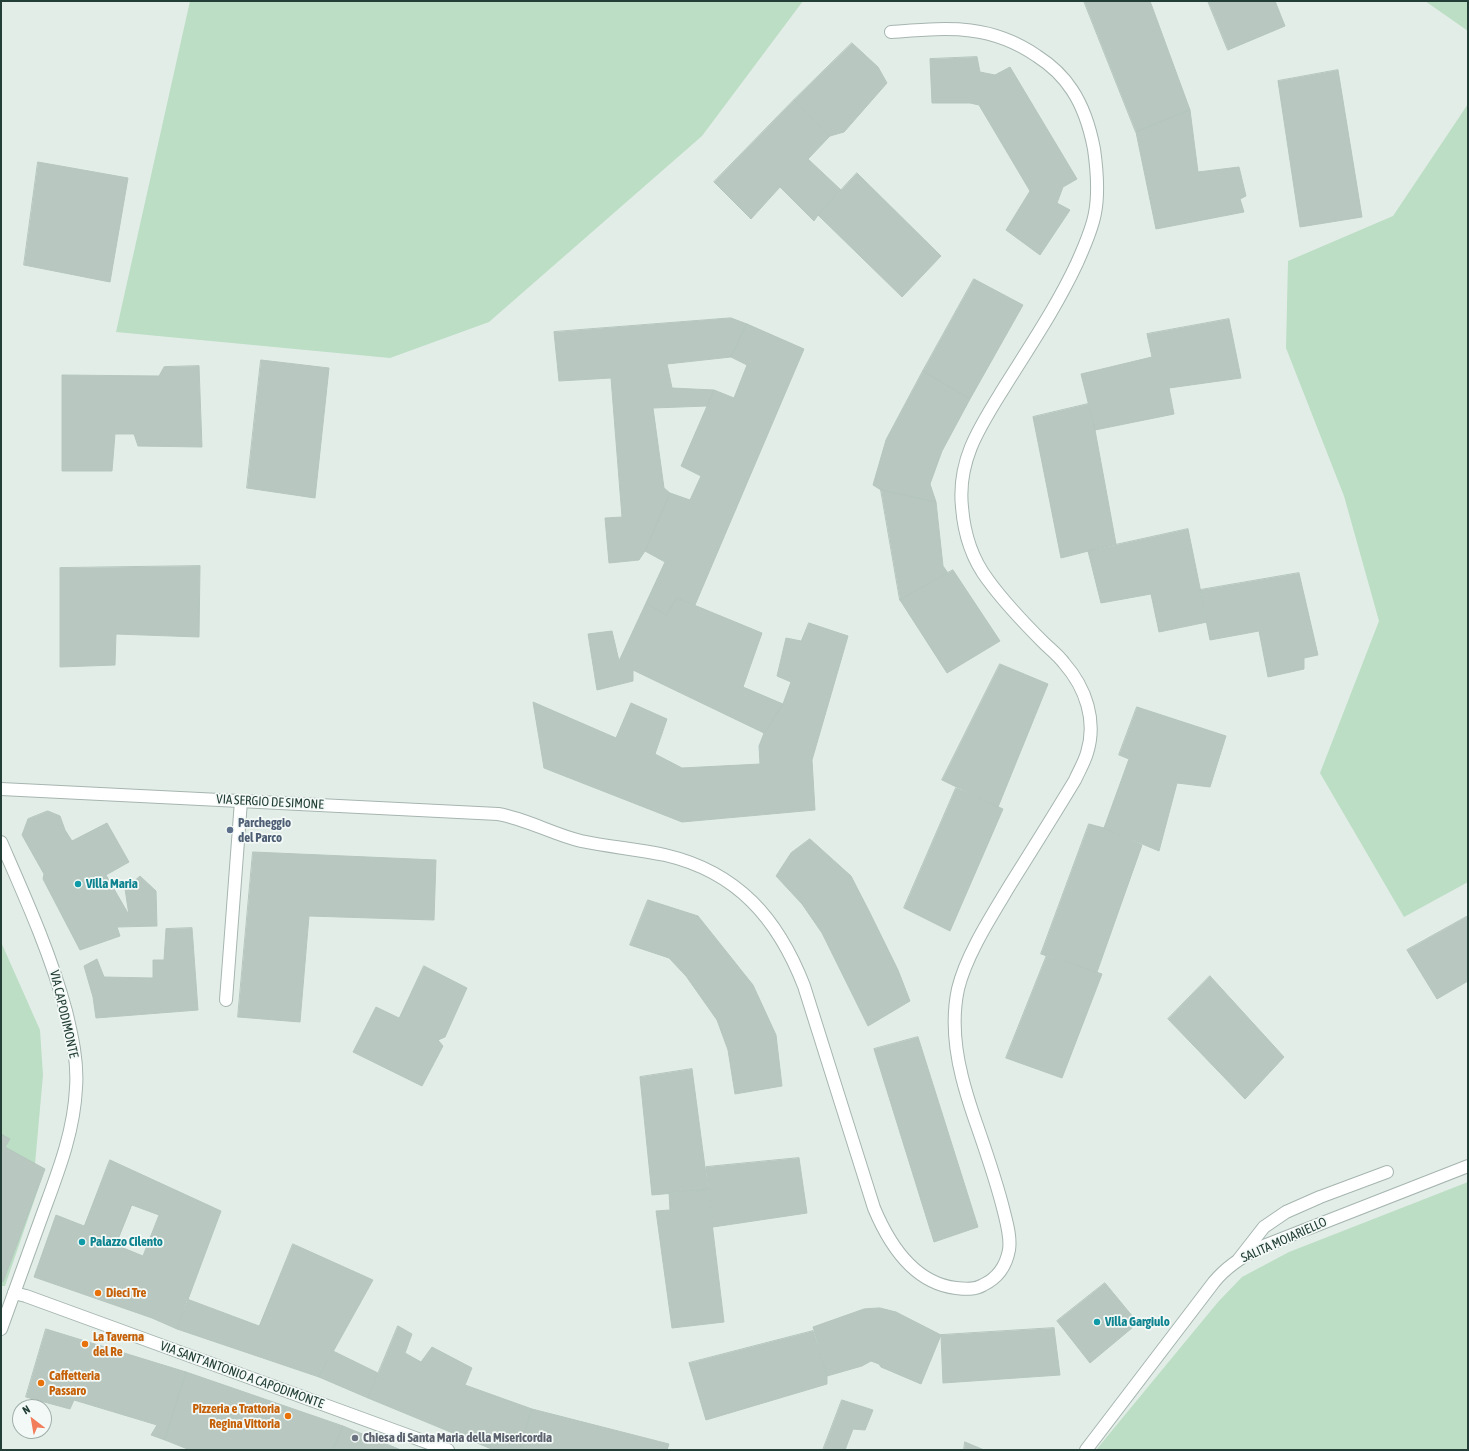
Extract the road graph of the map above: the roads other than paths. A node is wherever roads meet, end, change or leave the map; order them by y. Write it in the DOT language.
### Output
graph roads {
  1 [pos="892,32"];
  2 [pos="1,789"];
  3 [pos="241,801"];
  4 [pos="1,842"];
  5 [pos="226,1000"];
  6 [pos="1468,1166"];
  7 [pos="1387,1172"];
  8 [pos="1238,1260"];
  9 [pos="14,1293"];
  10 [pos="1,1329"];
  11 [pos="448,1450"];
  12 [pos="1086,1450"];
  1 -- 3 [label="street, VIA SERGIO DE SIMONE"];
  2 -- 3 [label="street, VIA SERGIO DE SIMONE"];
  3 -- 5 [label="street"];
  4 -- 9 [label="street, VIA CAPODIMONTE"];
  6 -- 8 [label="street, SALITA MOIARIELLO"];
  7 -- 8 [label="street"];
  8 -- 12 [label="street, SALITA MOIARIELLO"];
  9 -- 10 [label="street, VIA CAPODIMONTE"];
  9 -- 11 [label="street, VIA SANT'ANTONIO A CAPODIMONTE"];
}
